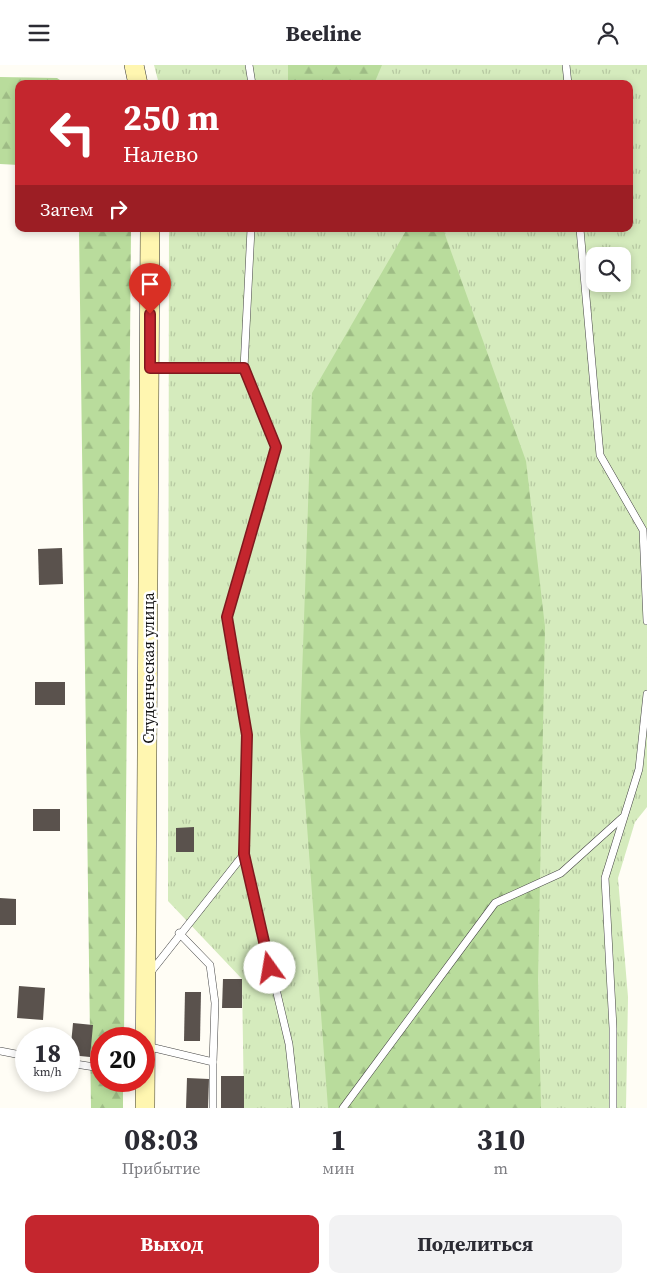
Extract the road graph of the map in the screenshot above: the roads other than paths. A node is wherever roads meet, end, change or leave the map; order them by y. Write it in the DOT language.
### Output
graph roads {
  1 [pos="134,65"];
  2 [pos="248,65"];
  3 [pos="566,65"];
  4 [pos="137,80"];
  5 [pos="251,80"];
  6 [pos="568,80"];
  7 [pos="150,232"];
  8 [pos="251,232"];
  9 [pos="580,232"];
  10 [pos="150,368"];
  11 [pos="244,368"];
  12 [pos="647,621"];
  13 [pos="647,694"];
  14 [pos="622,818"];
  15 [pos="244,854"];
  16 [pos="179,933"];
  17 [pos="146,978"];
  18 [pos="146,1027"];
  19 [pos="155,1048"];
  20 [pos="0,1051"];
  21 [pos="15,1053"];
  22 [pos="213,1062"];
  23 [pos="145,1092"];
  24 [pos="145,1108"];
  25 [pos="214,1108"];
  26 [pos="296,1108"];
  27 [pos="343,1108"];
  28 [pos="613,1108"];
  1 -- 4 [label="main road"];
  2 -- 5 [label="lane"];
  3 -- 6 [label="lane"];
  7 -- 10 [label="main road, Студенческая улица"];
  8 -- 11 [label="lane"];
  9 -- 12 [label="lane"];
  10 -- 11 [label="lane"];
  10 -- 17 [label="main road, Студенческая улица"];
  11 -- 15 [label="lane"];
  13 -- 14 [label="lane"];
  14 -- 27 [label="lane"];
  14 -- 28 [label="lane"];
  15 -- 16 [label="lane"];
  15 -- 26 [label="lane"];
  16 -- 17 [label="lane"];
  16 -- 22 [label="lane"];
  17 -- 18 [label="main road, Студенческая улица"];
  19 -- 22 [label="lane"];
  20 -- 21 [label="lane"];
  22 -- 25 [label="lane"];
  23 -- 24 [label="main road, Студенческая улица"];
}
